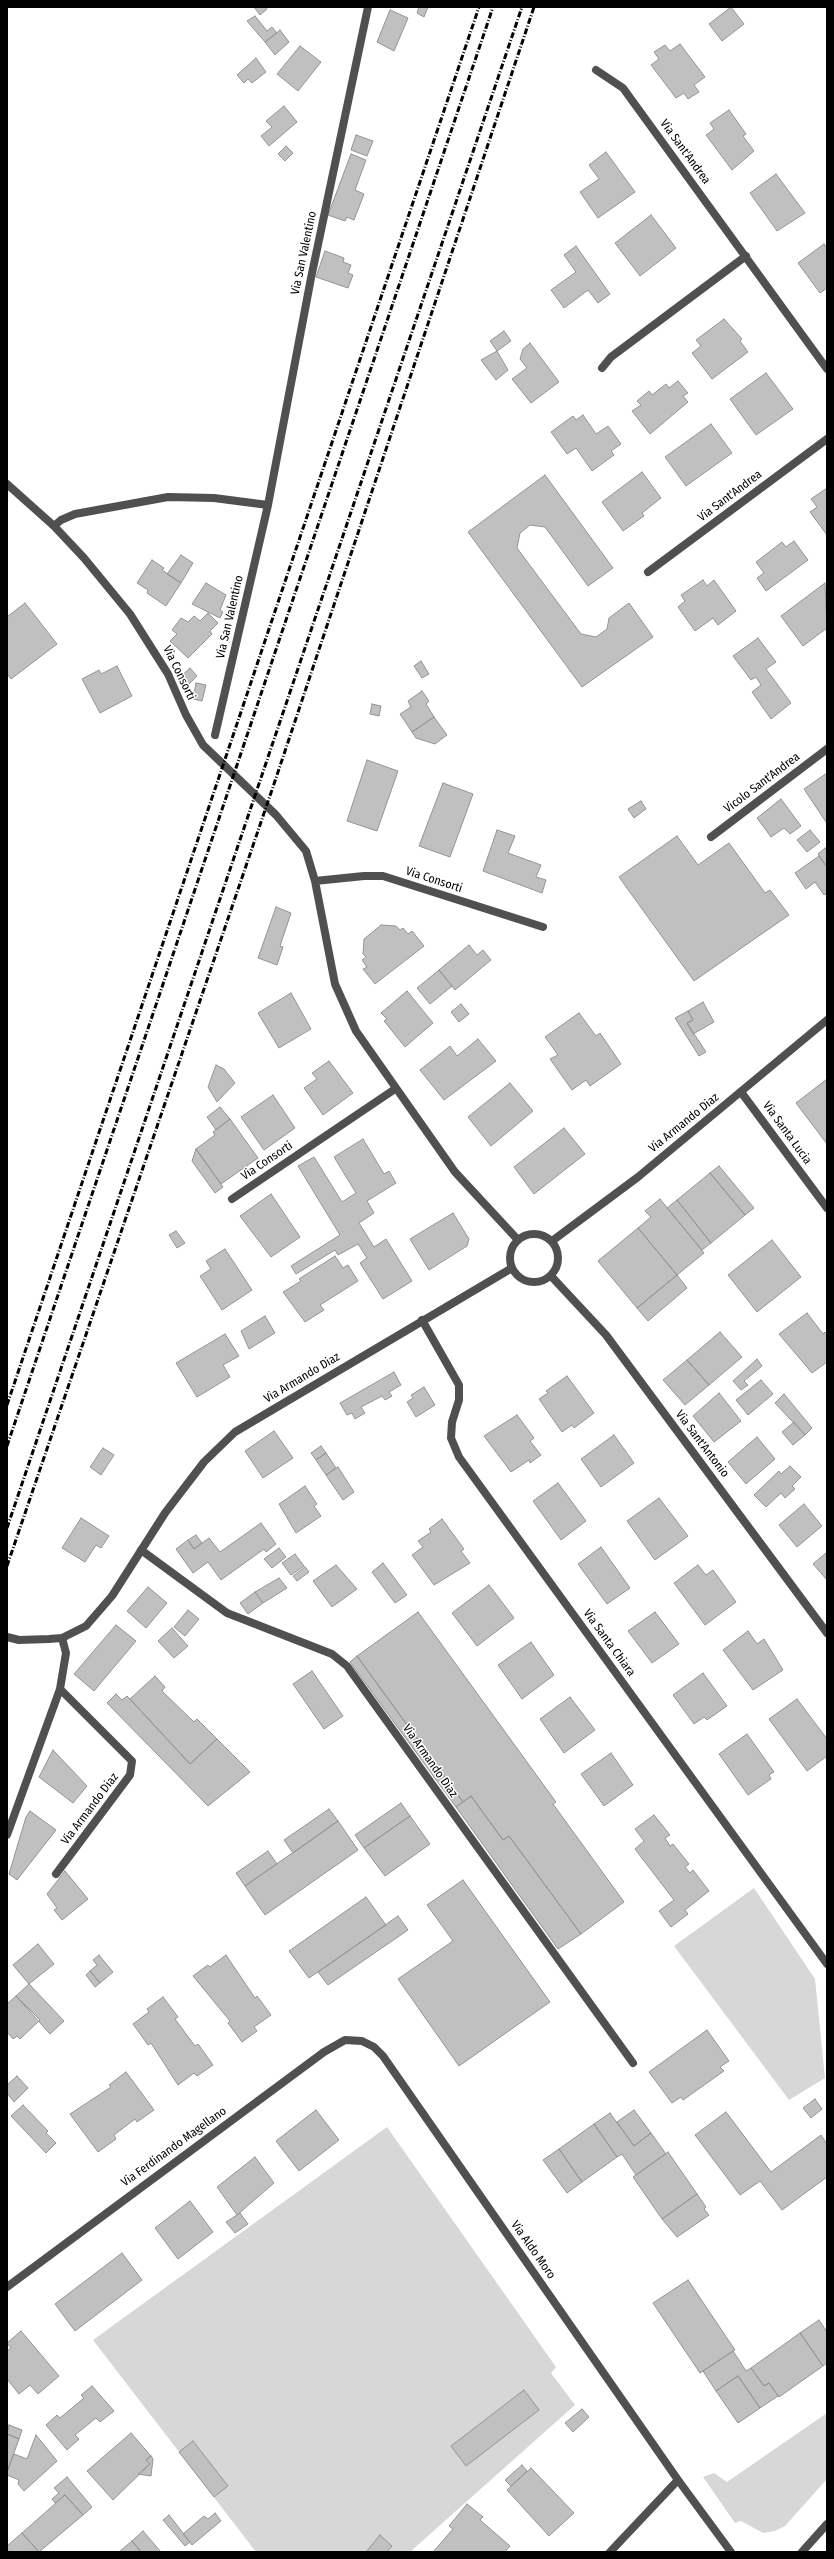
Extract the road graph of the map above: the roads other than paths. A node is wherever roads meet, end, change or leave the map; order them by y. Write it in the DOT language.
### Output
graph roads {
  1 [pos="368,7"];
  2 [pos="596,70"];
  3 [pos="746,256"];
  4 [pos="602,368"];
  5 [pos="827,369"];
  6 [pos="827,439"];
  7 [pos="7,484"];
  8 [pos="268,505"];
  9 [pos="54,526"];
  10 [pos="648,572"];
  11 [pos="215,735"];
  12 [pos="827,749"];
  13 [pos="711,837"];
  14 [pos="315,881"];
  15 [pos="543,928"];
  16 [pos="827,1020"];
  17 [pos="395,1089"];
  18 [pos="741,1092"];
  19 [pos="232,1199"];
  20 [pos="827,1208"];
  21 [pos="518,1240"];
  22 [pos="552,1241"];
  23 [pos="512,1268"];
  24 [pos="551,1276"];
  25 [pos="422,1320"];
  26 [pos="141,1550"];
  27 [pos="827,1633"];
  28 [pos="7,1637"];
  29 [pos="62,1638"];
  30 [pos="60,1689"];
  31 [pos="7,1835"];
  32 [pos="56,1874"];
  33 [pos="827,1964"];
  34 [pos="362,2041"];
  35 [pos="633,2063"];
  36 [pos="7,2287"];
  37 [pos="678,2480"];
  38 [pos="827,2524"];
  39 [pos="610,2552"];
  40 [pos="731,2552"];
  41 [pos="802,2552"];
  1 -- 8 [label="street, Via San Valentino"];
  2 -- 3 [label="street, Via Sant'Andrea"];
  3 -- 4 [label="street"];
  3 -- 5 [label="street, Via Sant'Andrea"];
  6 -- 10 [label="street, Via Sant'Andrea"];
  7 -- 9 [label="street, Via Consorti"];
  8 -- 9 [label="street"];
  8 -- 11 [label="street, Via San Valentino"];
  9 -- 14 [label="street, Via Consorti"];
  12 -- 13 [label="street, Vicolo Sant'Andrea"];
  14 -- 15 [label="street, Via Consorti"];
  14 -- 17 [label="street, Via Consorti"];
  16 -- 18 [label="street, Via Armando Diaz"];
  17 -- 19 [label="street, Via Consorti"];
  17 -- 21 [label="street, Via Consorti"];
  18 -- 20 [label="street, Via Santa Lucia"];
  18 -- 22 [label="street, Via Armando Diaz"];
  21 -- 22 [label="street"];
  21 -- 23 [label="street"];
  22 -- 24 [label="street"];
  23 -- 24 [label="street"];
  23 -- 25 [label="street, Via Armando Diaz"];
  24 -- 27 [label="street, Via Sant'Antonio"];
  25 -- 26 [label="street, Via Armando Diaz"];
  25 -- 33 [label="street, Via Santa Chiara"];
  26 -- 29 [label="street, Via Armando Diaz"];
  26 -- 35 [label="street, Via Armando Diaz"];
  28 -- 29 [label="street, Via Armando Diaz"];
  29 -- 30 [label="street"];
  30 -- 31 [label="street"];
  30 -- 32 [label="street, Via Armando Diaz"];
  34 -- 36 [label="street, Via Ferdinando Magellano"];
  34 -- 37 [label="street, Via Aldo Moro"];
  37 -- 39 [label="street"];
  37 -- 40 [label="street, Via Aldo Moro"];
  38 -- 41 [label="street"];
}
